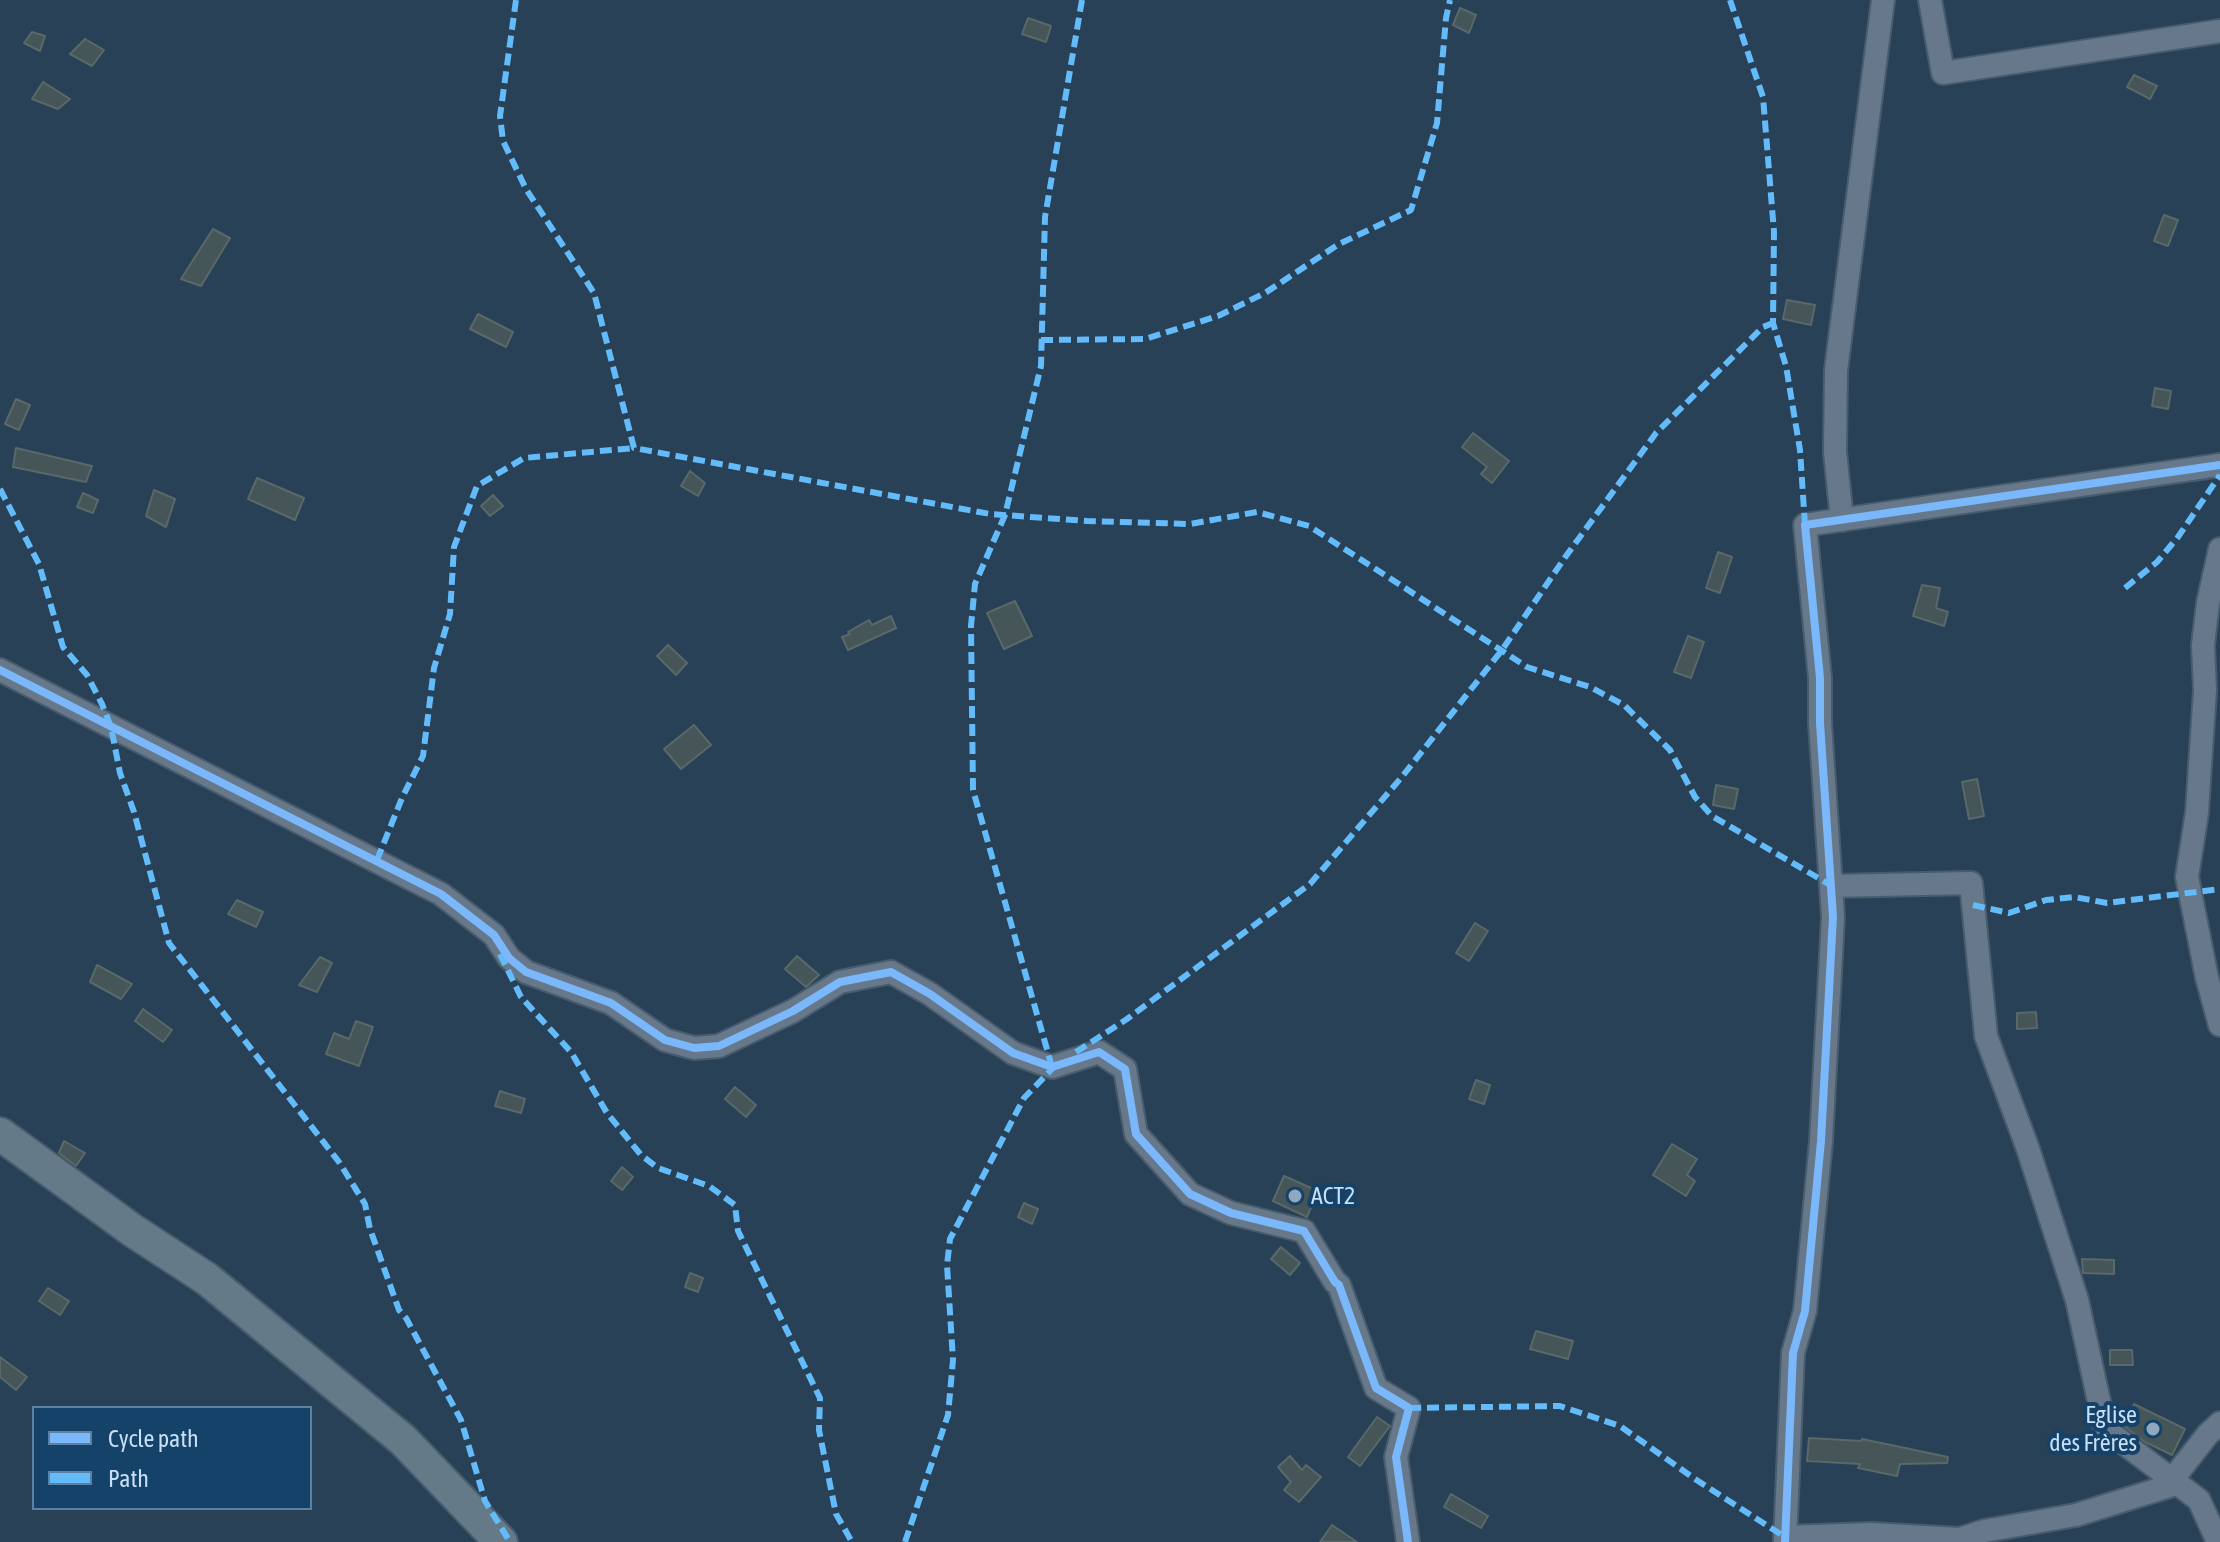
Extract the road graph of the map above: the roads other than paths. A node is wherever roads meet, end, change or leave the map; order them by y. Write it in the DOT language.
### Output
graph roads {
  1 [pos="1883,0"];
  2 [pos="1930,0"];
  3 [pos="2220,31"];
  4 [pos="2220,465"];
  5 [pos="1842,520"];
  6 [pos="2220,549"];
  7 [pos="0,670"];
  8 [pos="1832,886"];
  9 [pos="2220,1025"];
  10 [pos="0,1134"];
  11 [pos="2220,1423"];
  12 [pos="2174,1482"];
  13 [pos="1785,1540"];
  14 [pos="501,1542"];
  15 [pos="1408,1542"];
  16 [pos="2218,1542"];
  1 -- 5 [label="street"];
  2 -- 3 [label="street"];
  4 -- 5 [label="street"];
  5 -- 8 [label="street"];
  6 -- 9 [label="street"];
  7 -- 15 [label="street"];
  8 -- 12 [label="street"];
  8 -- 13 [label="street"];
  10 -- 14 [label="main road"];
  11 -- 12 [label="street"];
  12 -- 13 [label="street"];
  12 -- 16 [label="street"];
}
